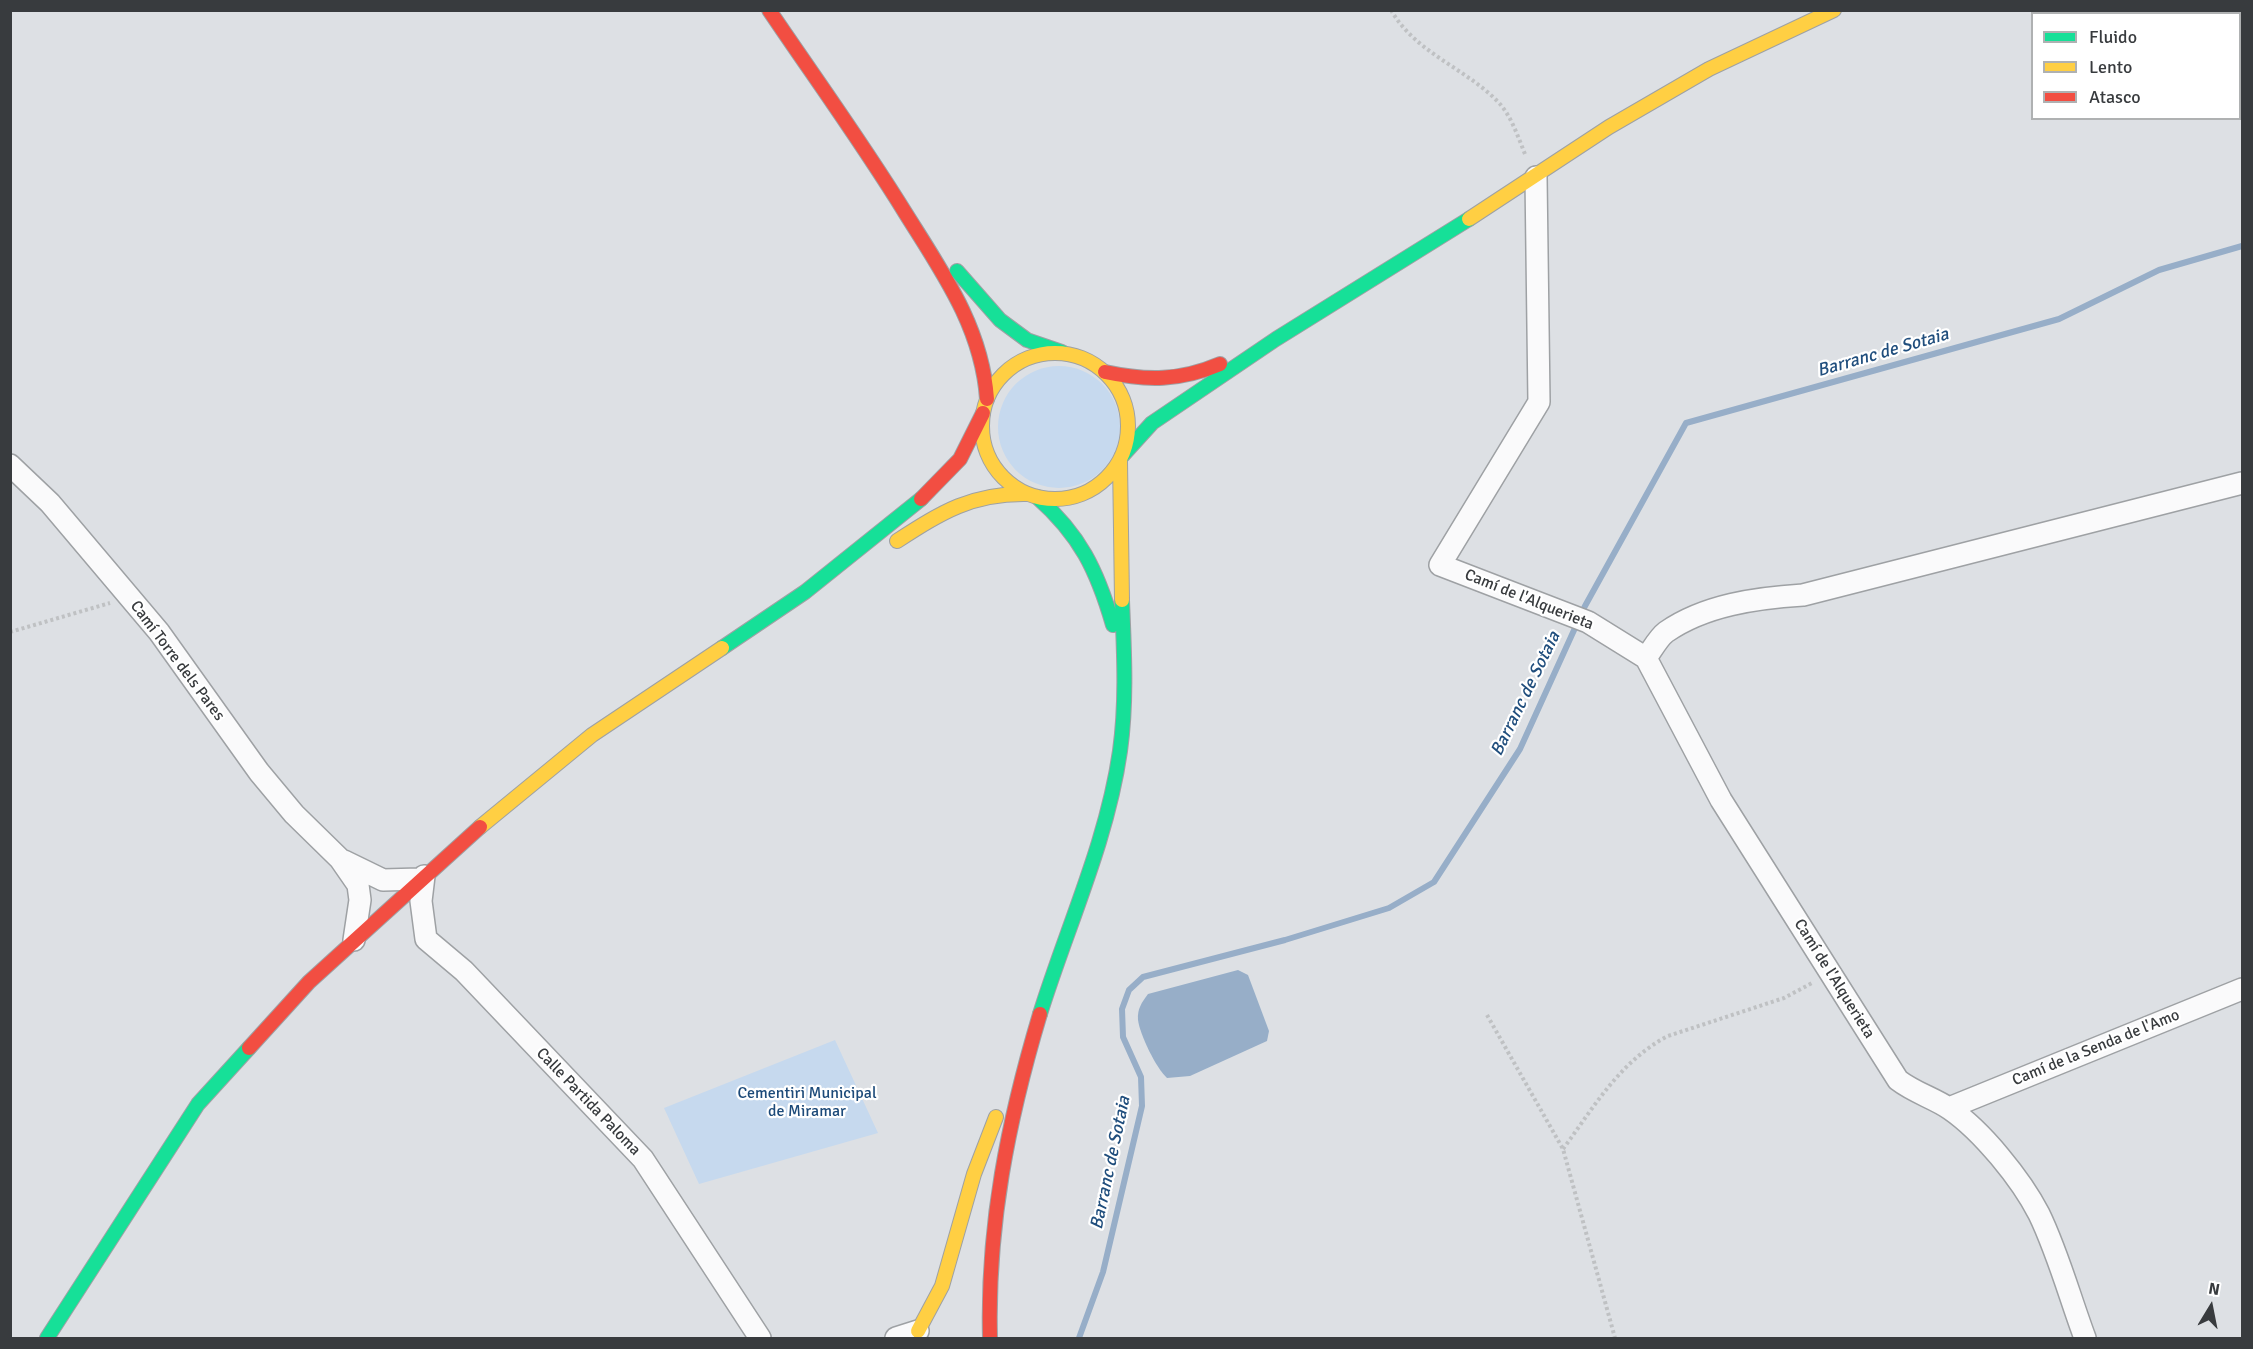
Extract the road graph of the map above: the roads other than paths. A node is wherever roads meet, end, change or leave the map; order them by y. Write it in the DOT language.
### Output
graph roads {
  1 [pos="769,10"];
  2 [pos="1834,10"];
  3 [pos="1536,177"];
  4 [pos="888,183"];
  5 [pos="1276,339"];
  6 [pos="1068,355"];
  7 [pos="1105,372"];
  8 [pos="987,399"];
  9 [pos="984,413"];
  10 [pos="1121,459"];
  11 [pos="10,465"];
  12 [pos="2242,483"];
  13 [pos="1032,496"];
  14 [pos="805,592"];
  15 [pos="1646,658"];
  16 [pos="1127,675"];
  17 [pos="340,859"];
  18 [pos="422,878"];
  19 [pos="354,940"];
  20 [pos="2242,989"];
  21 [pos="1027,1062"];
  22 [pos="1949,1108"];
  23 [pos="917,1335"];
  24 [pos="47,1338"];
  25 [pos="760,1338"];
  26 [pos="896,1338"];
  27 [pos="990,1338"];
  28 [pos="2085,1338"];
  1 -- 4 [label="main road"];
  2 -- 3 [label="main road"];
  3 -- 5 [label="main road"];
  3 -- 15 [label="street, Camí de l'Alquerieta"];
  4 -- 6 [label="main road"];
  4 -- 8 [label="main road"];
  5 -- 7 [label="main road"];
  5 -- 10 [label="main road"];
  6 -- 7 [label="main road"];
  6 -- 8 [label="main road"];
  7 -- 10 [label="main road"];
  8 -- 9 [label="main road"];
  9 -- 13 [label="main road"];
  9 -- 14 [label="main road"];
  10 -- 13 [label="main road"];
  10 -- 16 [label="main road"];
  11 -- 17 [label="street, Camí Torre dels Pares"];
  12 -- 15 [label="street"];
  13 -- 14 [label="main road"];
  13 -- 16 [label="main road"];
  14 -- 18 [label="main road"];
  15 -- 22 [label="street, Camí de l'Alquerieta"];
  16 -- 21 [label="main road"];
  17 -- 18 [label="street, Camí Torre dels Pares"];
  17 -- 19 [label="street, Camí Torre dels Pares"];
  18 -- 19 [label="main road"];
  18 -- 25 [label="street, Calle Partida Paloma"];
  19 -- 24 [label="main road"];
  20 -- 22 [label="street, Camí de la Senda de l'Amo"];
  21 -- 23 [label="main road"];
  21 -- 27 [label="main road"];
  22 -- 28 [label="street, Camí de l'Alquerieta"];
  23 -- 26 [label="street"];
}
